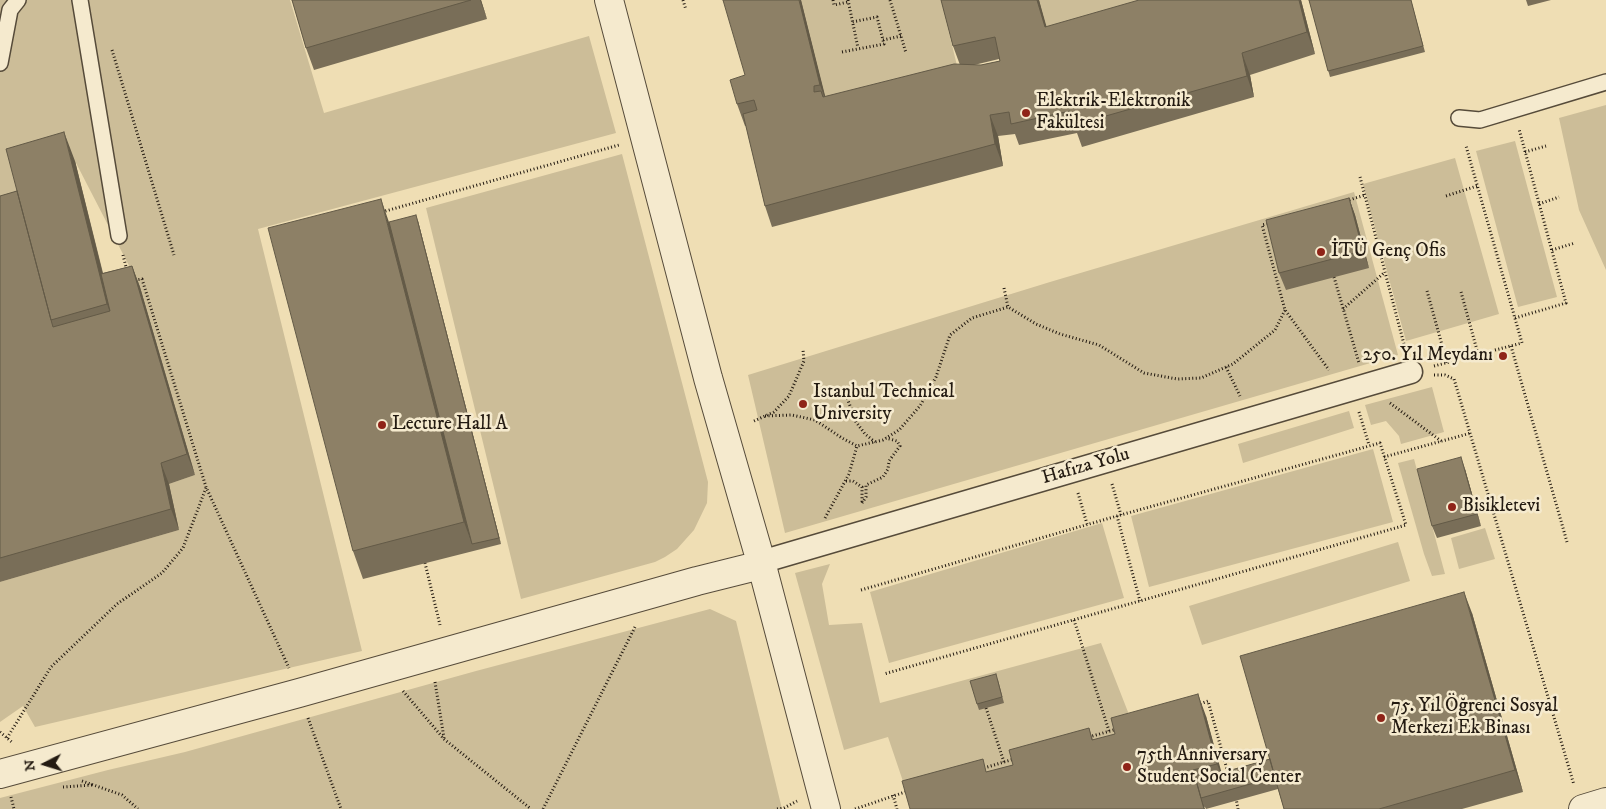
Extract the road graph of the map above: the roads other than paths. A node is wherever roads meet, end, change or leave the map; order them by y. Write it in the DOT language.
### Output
graph roads {
  1 [pos="18,0"];
  2 [pos="80,0"];
  3 [pos="609,0"];
  4 [pos="0,63"];
  5 [pos="1606,82"];
  6 [pos="1459,118"];
  7 [pos="119,236"];
  8 [pos="1411,372"];
  9 [pos="761,563"];
  10 [pos="0,774"];
  11 [pos="1580,800"];
  12 [pos="1606,802"];
  13 [pos="826,809"];
  1 -- 4 [label="lane"];
  2 -- 7 [label="lane"];
  3 -- 9 [label="street"];
  5 -- 6 [label="lane"];
  8 -- 9 [label="street, Hafıza Yolu"];
  9 -- 10 [label="street"];
  9 -- 13 [label="street"];
  11 -- 12 [label="street"];
}
